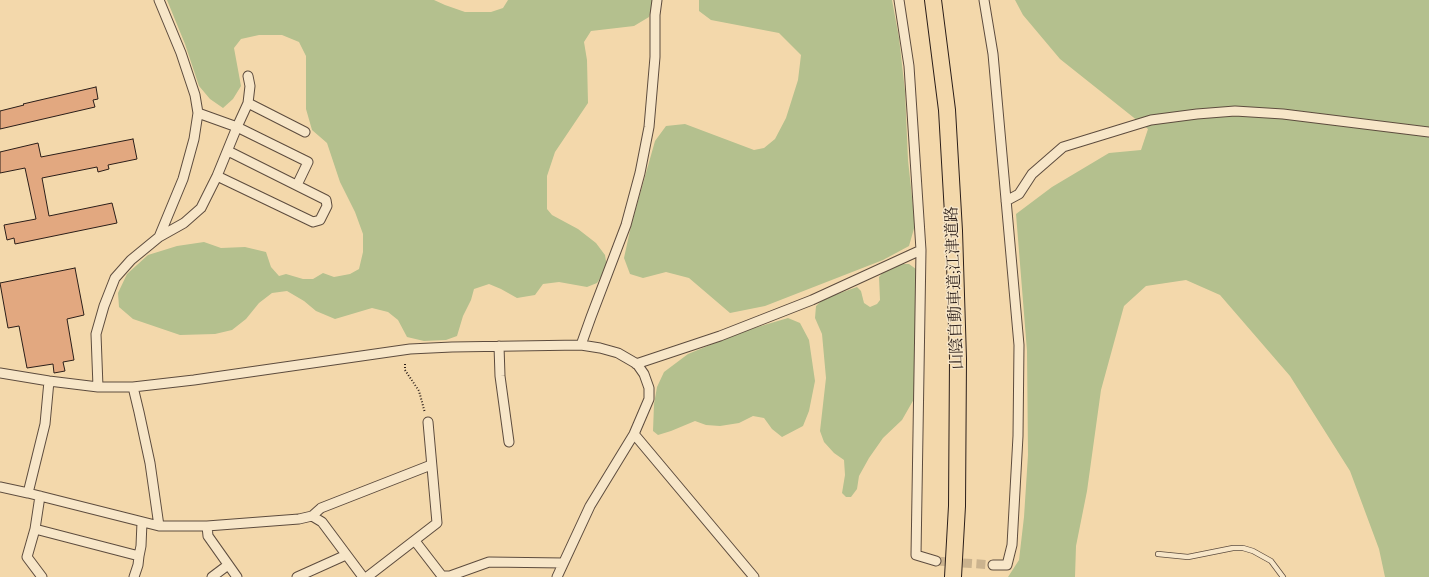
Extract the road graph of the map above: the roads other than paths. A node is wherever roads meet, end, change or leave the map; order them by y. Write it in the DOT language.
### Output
graph roads {
  1 [pos="159,0"];
  2 [pos="657,0"];
  3 [pos="899,0"];
  4 [pos="933,0"];
  5 [pos="984,0"];
  6 [pos="248,76"];
  7 [pos="248,103"];
  8 [pos="198,113"];
  9 [pos="237,127"];
  10 [pos="305,132"];
  11 [pos="1429,132"];
  12 [pos="228,151"];
  13 [pos="217,176"];
  14 [pos="297,185"];
  15 [pos="1006,201"];
  16 [pos="159,237"];
  17 [pos="921,250"];
  18 [pos="582,345"];
  19 [pos="499,346"];
  20 [pos="636,364"];
  21 [pos="0,373"];
  22 [pos="49,381"];
  23 [pos="98,386"];
  24 [pos="133,387"];
  25 [pos="428,422"];
  26 [pos="634,434"];
  27 [pos="509,442"];
  28 [pos="431,464"];
  29 [pos="0,487"];
  30 [pos="28,493"];
  31 [pos="40,496"];
  32 [pos="312,516"];
  33 [pos="142,522"];
  34 [pos="159,526"];
  35 [pos="207,526"];
  36 [pos="34,529"];
  37 [pos="415,541"];
  38 [pos="1158,554"];
  39 [pos="346,555"];
  40 [pos="139,556"];
  41 [pos="936,561"];
  42 [pos="563,563"];
  43 [pos="228,565"];
  44 [pos="993,565"];
  45 [pos="42,577"];
  46 [pos="134,577"];
  47 [pos="212,577"];
  48 [pos="237,577"];
  49 [pos="297,577"];
  50 [pos="363,577"];
  51 [pos="367,577"];
  52 [pos="557,577"];
  53 [pos="754,577"];
  54 [pos="953,577"];
  55 [pos="1283,577"];
  1 -- 8 [label="street"];
  2 -- 18 [label="street"];
  3 -- 17 [label="street"];
  4 -- 54 [label="highway, 山陰自動車道;江津道路"];
  5 -- 15 [label="street"];
  6 -- 7 [label="street"];
  7 -- 9 [label="street"];
  7 -- 10 [label="street"];
  8 -- 9 [label="street"];
  8 -- 16 [label="street"];
  9 -- 12 [label="street"];
  9 -- 14 [label="street"];
  11 -- 15 [label="street"];
  12 -- 13 [label="street"];
  12 -- 14 [label="street"];
  13 -- 14 [label="street"];
  13 -- 16 [label="street"];
  15 -- 44 [label="street"];
  16 -- 23 [label="street"];
  17 -- 20 [label="street"];
  17 -- 41 [label="street"];
  18 -- 19 [label="street"];
  18 -- 20 [label="street"];
  19 -- 24 [label="street"];
  19 -- 27 [label="street"];
  20 -- 26 [label="street"];
  21 -- 22 [label="street"];
  22 -- 23 [label="street"];
  22 -- 30 [label="street"];
  23 -- 24 [label="street"];
  24 -- 34 [label="street"];
  25 -- 28 [label="street"];
  26 -- 42 [label="street"];
  26 -- 53 [label="street"];
  28 -- 32 [label="street"];
  28 -- 37 [label="street"];
  29 -- 30 [label="street"];
  30 -- 31 [label="street"];
  31 -- 33 [label="street"];
  31 -- 36 [label="street"];
  32 -- 35 [label="street"];
  32 -- 39 [label="street"];
  33 -- 34 [label="street"];
  33 -- 40 [label="street"];
  34 -- 35 [label="street"];
  35 -- 43 [label="street"];
  36 -- 40 [label="street"];
  36 -- 45 [label="street"];
  37 -- 42 [label="street"];
  37 -- 51 [label="street"];
  38 -- 55 [label="lane"];
  39 -- 49 [label="street"];
  39 -- 50 [label="street"];
  40 -- 46 [label="street"];
  42 -- 52 [label="street"];
  43 -- 47 [label="street"];
  43 -- 48 [label="street"];
}
